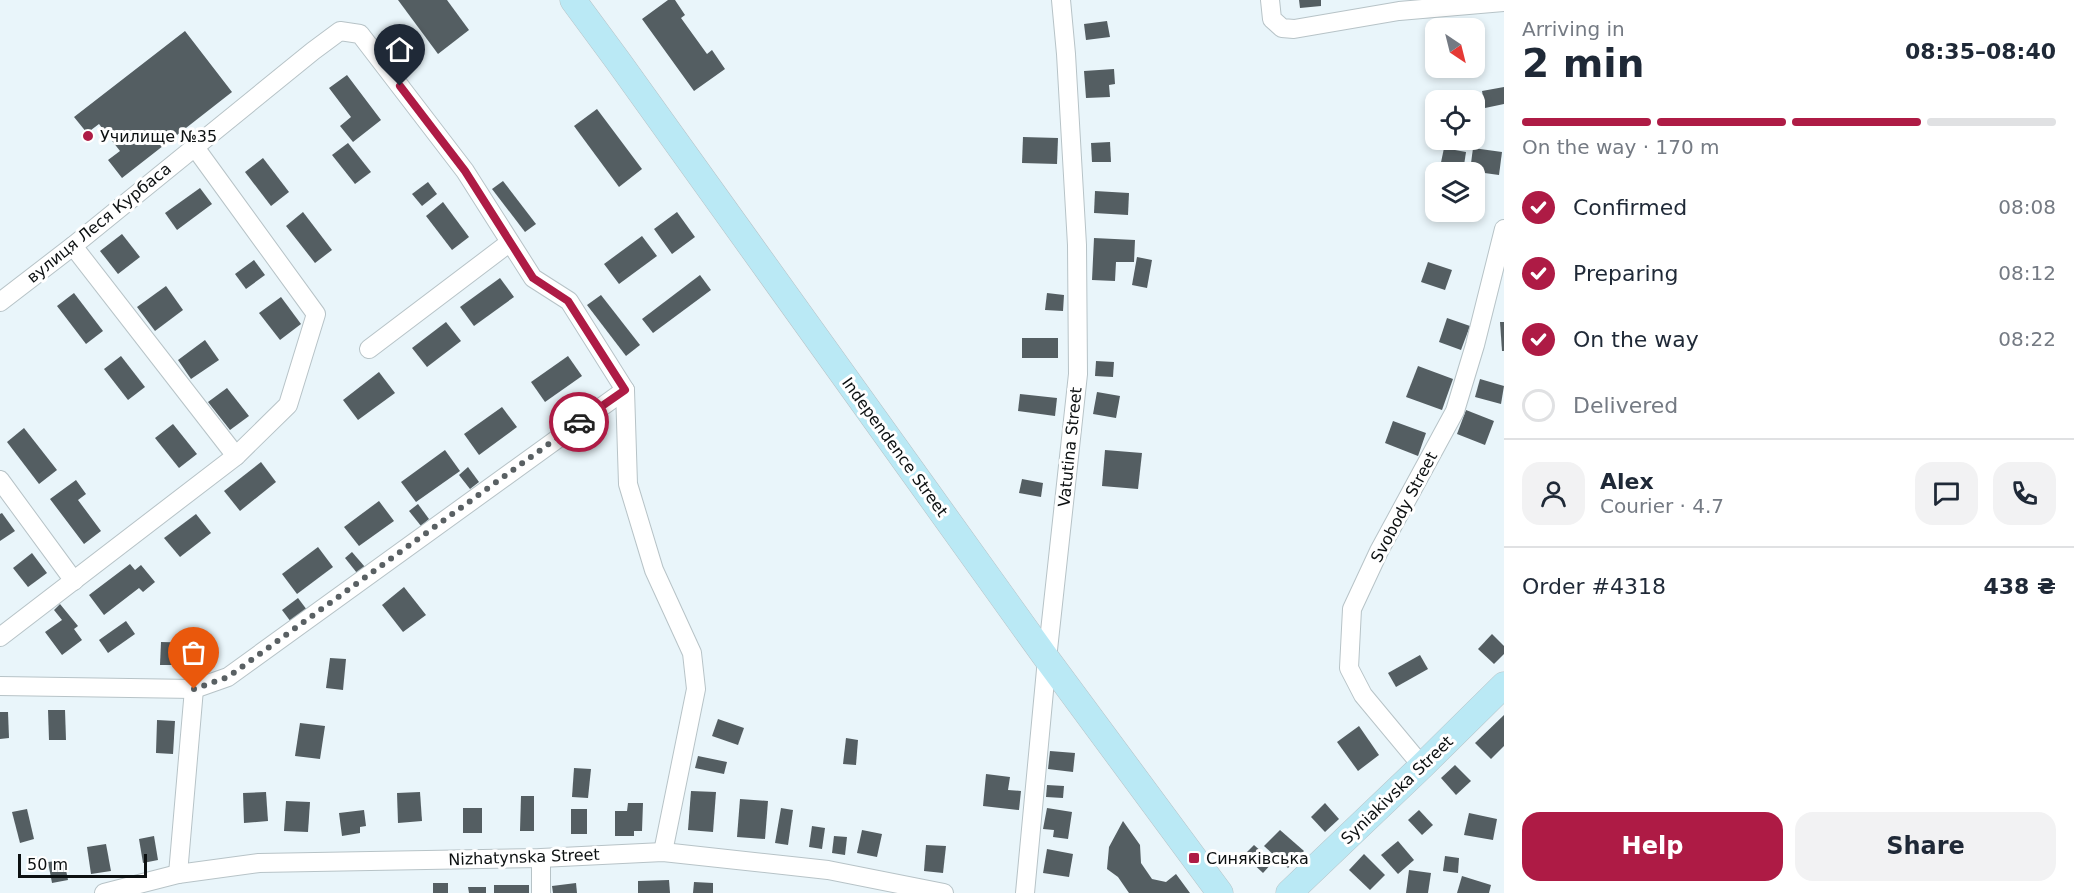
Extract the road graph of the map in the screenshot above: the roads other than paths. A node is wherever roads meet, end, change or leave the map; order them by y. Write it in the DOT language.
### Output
graph roads {
  1 [pos="573,0"];
  2 [pos="1061,0"];
  3 [pos="1270,0"];
  4 [pos="1504,2"];
  5 [pos="194,146"];
  6 [pos="1504,230"];
  7 [pos="509,243"];
  8 [pos="73,246"];
  9 [pos="0,302"];
  10 [pos="369,348"];
  11 [pos="625,390"];
  12 [pos="236,456"];
  13 [pos="0,480"];
  14 [pos="74,580"];
  15 [pos="0,637"];
  16 [pos="1047,659"];
  17 [pos="1504,685"];
  18 [pos="0,686"];
  19 [pos="194,689"];
  20 [pos="1422,766"];
  21 [pos="663,852"];
  22 [pos="541,858"];
  23 [pos="178,874"];
  24 [pos="104,893"];
  25 [pos="541,893"];
  26 [pos="944,893"];
  27 [pos="1025,893"];
  28 [pos="1220,893"];
  29 [pos="1289,893"];
  1 -- 16 [label="street, Independence Street"];
  2 -- 16 [label="street, Vatutina Street"];
  3 -- 4 [label="street"];
  5 -- 7 [label="street, вулиця Леся Курбаса"];
  5 -- 8 [label="street, вулиця Леся Курбаса"];
  5 -- 12 [label="street"];
  6 -- 20 [label="street, Svobody Street"];
  7 -- 10 [label="street"];
  7 -- 11 [label="street, вулиця Леся Курбаса"];
  8 -- 9 [label="street, вулиця Леся Курбаса"];
  8 -- 12 [label="street"];
  11 -- 19 [label="street"];
  11 -- 21 [label="street"];
  12 -- 14 [label="street"];
  13 -- 14 [label="street"];
  14 -- 15 [label="street"];
  16 -- 27 [label="street, Vatutina Street"];
  16 -- 28 [label="street, Independence Street"];
  17 -- 20 [label="street, Syniakivska Street"];
  18 -- 19 [label="street"];
  19 -- 23 [label="street"];
  20 -- 29 [label="street, Syniakivska Street"];
  21 -- 22 [label="street, Nizhatynska Street"];
  21 -- 26 [label="street, Nizhatynska Street"];
  22 -- 23 [label="street, Nizhatynska Street"];
  22 -- 25 [label="street"];
  23 -- 24 [label="street, Nizhatynska Street"];
}
